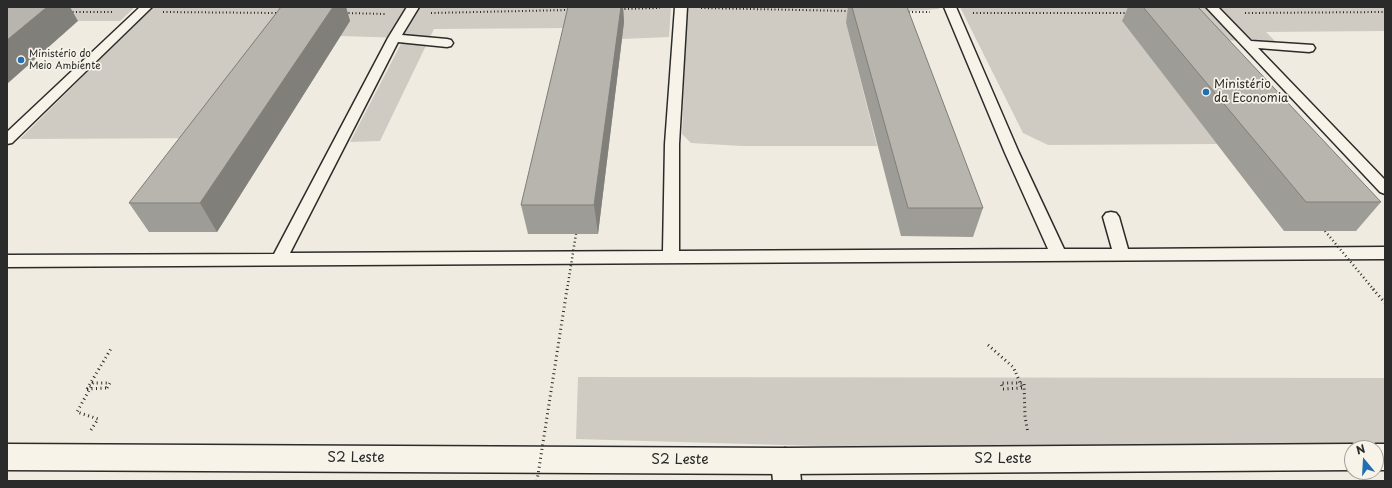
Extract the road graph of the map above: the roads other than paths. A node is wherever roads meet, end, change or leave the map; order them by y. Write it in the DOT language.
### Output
graph roads {
  1 [pos="146,7"];
  2 [pos="413,7"];
  3 [pos="681,7"];
  4 [pos="950,7"];
  5 [pos="1212,7"];
  6 [pos="394,38"];
  7 [pos="447,43"];
  8 [pos="1248,44"];
  9 [pos="1309,48"];
  10 [pos="7,140"];
  11 [pos="1385,189"];
  12 [pos="1111,217"];
  13 [pos="1385,253"];
  14 [pos="1122,255"];
  15 [pos="1059,256"];
  16 [pos="671,258"];
  17 [pos="7,260"];
  18 [pos="279,260"];
  19 [pos="7,457"];
  20 [pos="1344,457"];
  21 [pos="786,471"];
  1 -- 10 [label="lane"];
  2 -- 6 [label="lane"];
  3 -- 16 [label="lane"];
  4 -- 15 [label="lane"];
  5 -- 8 [label="lane"];
  6 -- 7 [label="lane"];
  6 -- 18 [label="lane"];
  8 -- 9 [label="lane"];
  8 -- 11 [label="lane"];
  12 -- 14 [label="lane"];
  13 -- 14 [label="lane"];
  14 -- 15 [label="lane"];
  15 -- 16 [label="lane"];
  16 -- 18 [label="lane"];
  17 -- 18 [label="lane"];
  19 -- 21 [label="main road, S2 Leste"];
  20 -- 21 [label="main road, S2 Leste"];
}
